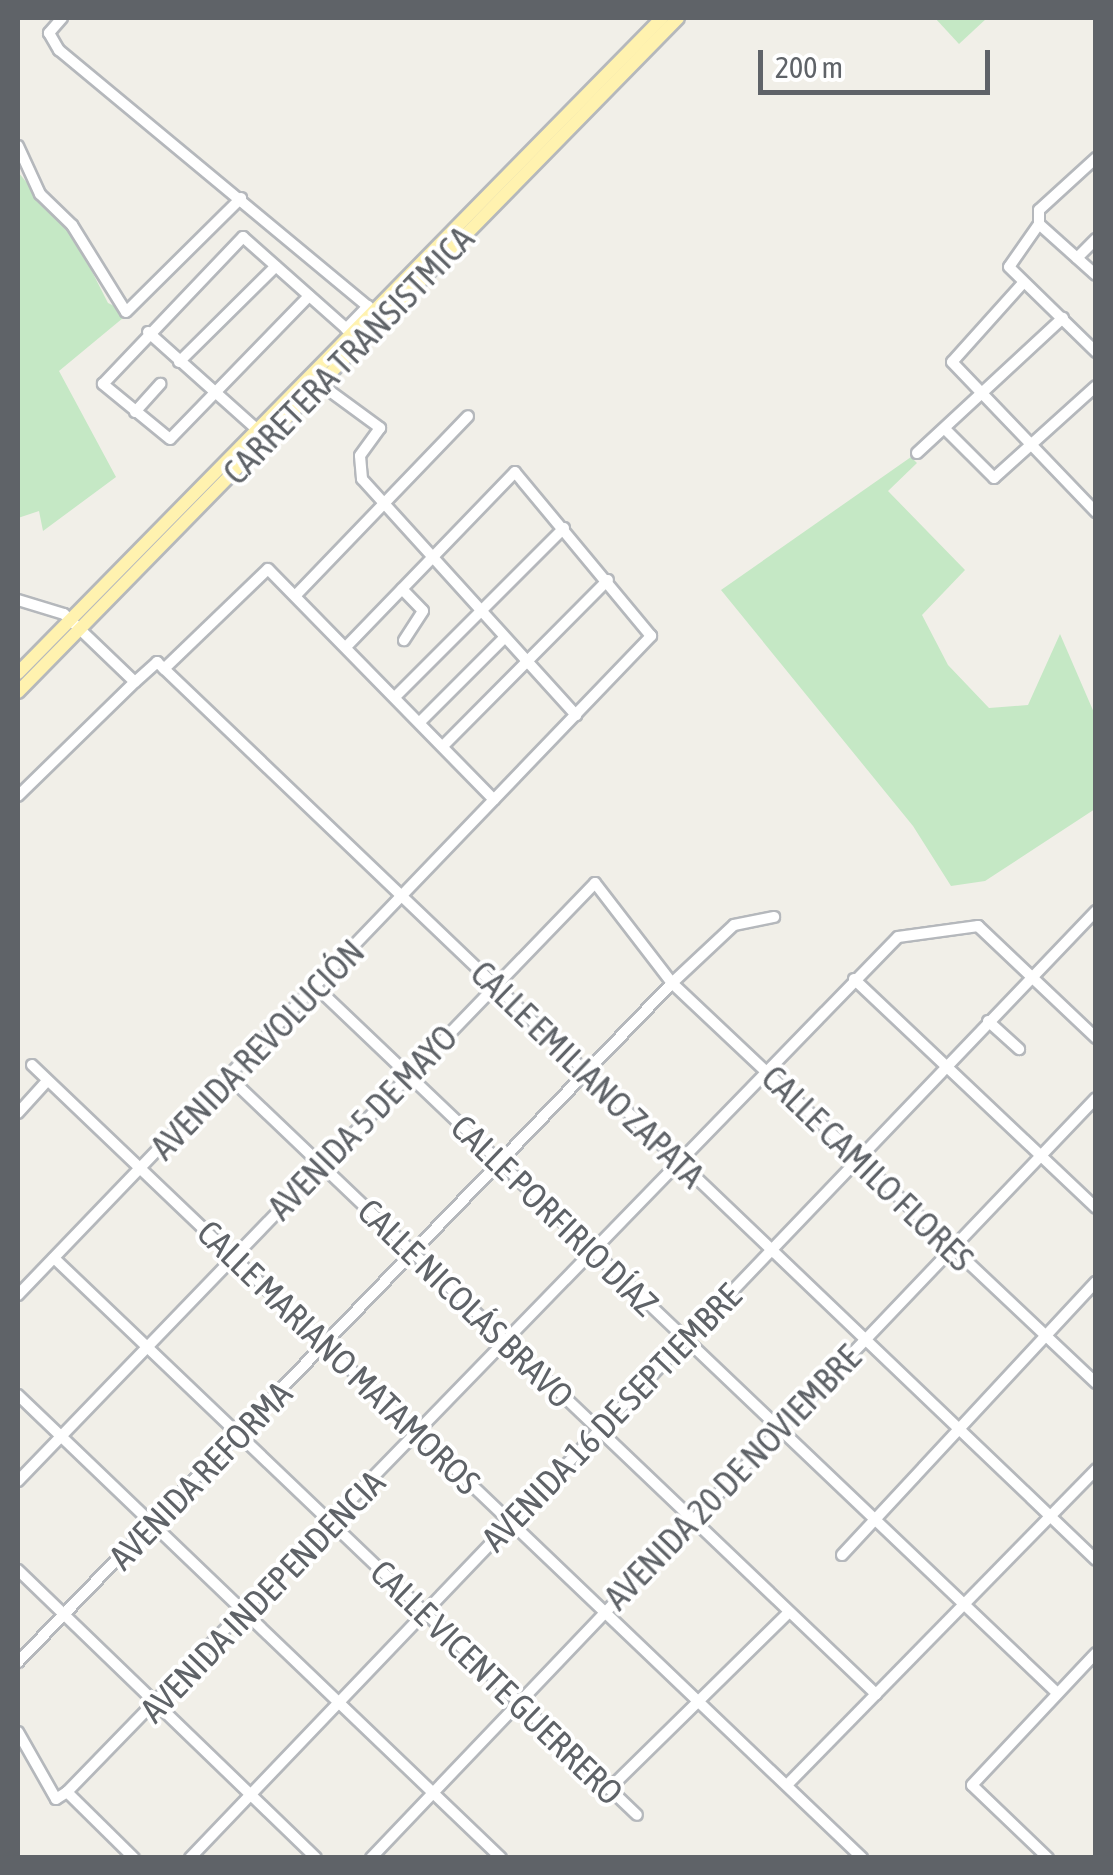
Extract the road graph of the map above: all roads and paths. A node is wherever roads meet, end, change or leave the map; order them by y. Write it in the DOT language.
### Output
graph roads {
  1 [pos="62,18"];
  2 [pos="662,18"];
  3 [pos="678,18"];
  4 [pos="18,146"];
  5 [pos="1094,161"];
  6 [pos="240,198"];
  7 [pos="1040,224"];
  8 [pos="1096,239"];
  9 [pos="1077,258"];
  10 [pos="276,266"];
  11 [pos="1096,275"];
  12 [pos="1023,283"];
  13 [pos="308,296"];
  14 [pos="374,312"];
  15 [pos="1063,318"];
  16 [pos="349,331"];
  17 [pos="148,332"];
  18 [pos="1096,352"];
  19 [pos="180,362"];
  20 [pos="329,374"];
  21 [pos="160,384"];
  22 [pos="1096,386"];
  23 [pos="214,393"];
  24 [pos="984,393"];
  25 [pos="135,412"];
  26 [pos="468,416"];
  27 [pos="946,430"];
  28 [pos="262,434"];
  29 [pos="1036,442"];
  30 [pos="917,453"];
  31 [pos="383,506"];
  32 [pos="1096,512"];
  33 [pos="564,528"];
  34 [pos="430,558"];
  35 [pos="126,560"];
  36 [pos="608,580"];
  37 [pos="402,590"];
  38 [pos="296,595"];
  39 [pos="18,600"];
  40 [pos="479,612"];
  41 [pos="69,618"];
  42 [pos="80,628"];
  43 [pos="504,638"];
  44 [pos="404,640"];
  45 [pos="347,646"];
  46 [pos="528,662"];
  47 [pos="164,669"];
  48 [pos="24,676"];
  49 [pos="135,682"];
  50 [pos="18,692"];
  51 [pos="395,697"];
  52 [pos="576,714"];
  53 [pos="420,722"];
  54 [pos="443,746"];
  55 [pos="18,796"];
  56 [pos="494,800"];
  57 [pos="404,898"];
  58 [pos="1096,911"];
  59 [pos="774,917"];
  60 [pos="642,951"];
  61 [pos="1031,976"];
  62 [pos="854,979"];
  63 [pos="672,983"];
  64 [pos="316,986"];
  65 [pos="495,986"];
  66 [pos="988,1021"];
  67 [pos="1096,1038"];
  68 [pos="1019,1049"];
  69 [pos="32,1064"];
  70 [pos="947,1067"];
  71 [pos="768,1070"];
  72 [pos="589,1073"];
  73 [pos="407,1074"];
  74 [pos="230,1078"];
  75 [pos="47,1081"];
  76 [pos="1096,1098"];
  77 [pos="18,1113"];
  78 [pos="1041,1155"];
  79 [pos="859,1160"];
  80 [pos="681,1162"];
  81 [pos="322,1163"];
  82 [pos="502,1163"];
  83 [pos="142,1168"];
  84 [pos="1096,1208"];
  85 [pos="772,1250"];
  86 [pos="952,1250"];
  87 [pos="592,1252"];
  88 [pos="234,1254"];
  89 [pos="412,1254"];
  90 [pos="54,1258"];
  91 [pos="1096,1282"];
  92 [pos="18,1296"];
  93 [pos="1045,1334"];
  94 [pos="865,1338"];
  95 [pos="507,1340"];
  96 [pos="686,1340"];
  97 [pos="326,1344"];
  98 [pos="148,1349"];
  99 [pos="1096,1383"];
  100 [pos="18,1396"];
  101 [pos="959,1426"];
  102 [pos="778,1428"];
  103 [pos="420,1432"];
  104 [pos="599,1432"];
  105 [pos="240,1436"];
  106 [pos="62,1438"];
  107 [pos="1096,1469"];
  108 [pos="18,1481"];
  109 [pos="1049,1514"];
  110 [pos="874,1519"];
  111 [pos="689,1520"];
  112 [pos="510,1522"];
  113 [pos="333,1524"];
  114 [pos="153,1526"];
  115 [pos="842,1555"];
  116 [pos="1096,1560"];
  117 [pos="18,1570"];
  118 [pos="962,1604"];
  119 [pos="605,1610"];
  120 [pos="789,1612"];
  121 [pos="63,1614"];
  122 [pos="424,1614"];
  123 [pos="246,1616"];
  124 [pos="1096,1653"];
  125 [pos="18,1662"];
  126 [pos="1056,1692"];
  127 [pos="876,1694"];
  128 [pos="697,1699"];
  129 [pos="517,1702"];
  130 [pos="339,1704"];
  131 [pos="158,1705"];
  132 [pos="18,1732"];
  133 [pos="787,1785"];
  134 [pos="610,1789"];
  135 [pos="67,1792"];
  136 [pos="430,1792"];
  137 [pos="252,1794"];
  138 [pos="637,1816"];
  139 [pos="134,1858"];
  140 [pos="190,1858"];
  141 [pos="316,1858"];
  142 [pos="370,1858"];
  143 [pos="501,1858"];
  144 [pos="862,1858"];
  145 [pos="1048,1858"];
  1 -- 6 [label="street"];
  2 -- 14 [label="main road, CARRETERA TRANSISTMICA"];
  3 -- 14 [label="main road, CARRETERA TRANSISTMICA"];
  4 -- 6 [label="street"];
  5 -- 7 [label="street"];
  6 -- 14 [label="street"];
  7 -- 9 [label="street"];
  7 -- 12 [label="street"];
  8 -- 9 [label="street"];
  9 -- 11 [label="street"];
  10 -- 13 [label="street"];
  10 -- 17 [label="street"];
  10 -- 19 [label="street"];
  12 -- 15 [label="street"];
  12 -- 24 [label="street"];
  13 -- 16 [label="street"];
  13 -- 23 [label="street"];
  14 -- 16 [label="main road, CARRETERA TRANSISTMICA"];
  14 -- 20 [label="main road, CARRETERA TRANSISTMICA"];
  15 -- 18 [label="street"];
  15 -- 24 [label="street"];
  16 -- 28 [label="main road, CARRETERA TRANSISTMICA"];
  17 -- 19 [label="street"];
  17 -- 25 [label="street"];
  19 -- 23 [label="street"];
  20 -- 28 [label="main road, CARRETERA TRANSISTMICA"];
  20 -- 31 [label="street"];
  21 -- 25 [label="street"];
  22 -- 29 [label="street"];
  23 -- 25 [label="street"];
  23 -- 28 [label="street"];
  24 -- 27 [label="street"];
  24 -- 29 [label="street"];
  26 -- 31 [label="street"];
  27 -- 29 [label="street"];
  27 -- 30 [label="street"];
  28 -- 35 [label="main road, CARRETERA TRANSISTMICA"];
  28 -- 42 [label="main road, CARRETERA TRANSISTMICA"];
  29 -- 32 [label="street"];
  31 -- 34 [label="street"];
  31 -- 38 [label="street"];
  33 -- 34 [label="street"];
  33 -- 36 [label="street"];
  33 -- 40 [label="street"];
  34 -- 37 [label="street"];
  34 -- 40 [label="street"];
  35 -- 41 [label="main road, CARRETERA TRANSISTMICA"];
  35 -- 42 [label="main road"];
  36 -- 46 [label="street"];
  36 -- 52 [label="street, AVENIDA REVOLUCIÓN"];
  37 -- 44 [label="street"];
  37 -- 45 [label="street"];
  38 -- 45 [label="street"];
  38 -- 47 [label="street"];
  39 -- 41 [label="street"];
  40 -- 43 [label="street"];
  40 -- 51 [label="street"];
  41 -- 42 [label="street"];
  41 -- 48 [label="main road, CARRETERA TRANSISTMICA"];
  42 -- 48 [label="main road, CARRETERA TRANSISTMICA"];
  42 -- 49 [label="street"];
  43 -- 46 [label="street"];
  43 -- 53 [label="street"];
  45 -- 51 [label="street"];
  46 -- 52 [label="street"];
  46 -- 54 [label="street"];
  47 -- 49 [label="street"];
  47 -- 57 [label="street, CALLE EMILIANO ZAPATA"];
  48 -- 50 [label="main road, CARRETERA TRANSISTMICA"];
  49 -- 55 [label="street"];
  51 -- 53 [label="street"];
  52 -- 56 [label="street, AVENIDA REVOLUCIÓN"];
  53 -- 54 [label="street"];
  54 -- 56 [label="street"];
  56 -- 57 [label="street, AVENIDA REVOLUCIÓN"];
  57 -- 64 [label="street, AVENIDA REVOLUCIÓN"];
  57 -- 65 [label="street, CALLE EMILIANO ZAPATA"];
  58 -- 61 [label="street, AVENIDA 16 DE SEPTIEMBRE"];
  59 -- 63 [label="street, AVENIDA REFORMA"];
  60 -- 63 [label="street, CALLE CAMILO FLORES"];
  60 -- 65 [label="street, AVENIDA 5 DE MAYO"];
  61 -- 62 [label="street, AVENIDA INDEPENDENCIA"];
  61 -- 66 [label="street, AVENIDA 16 DE SEPTIEMBRE"];
  61 -- 67 [label="street"];
  62 -- 70 [label="street"];
  62 -- 71 [label="street, AVENIDA INDEPENDENCIA"];
  63 -- 71 [label="street, CALLE CAMILO FLORES"];
  63 -- 72 [label="street, AVENIDA REFORMA"];
  64 -- 73 [label="street, CALLE PORFIRIO DÍAZ"];
  64 -- 74 [label="street, AVENIDA REVOLUCIÓN"];
  65 -- 72 [label="street, CALLE EMILIANO ZAPATA"];
  65 -- 73 [label="street, AVENIDA 5 DE MAYO"];
  66 -- 68 [label="street"];
  66 -- 70 [label="street, AVENIDA 16 DE SEPTIEMBRE"];
  69 -- 75 [label="street, CALLE MARIANO MATAMOROS"];
  70 -- 78 [label="street"];
  70 -- 79 [label="street, AVENIDA 16 DE SEPTIEMBRE"];
  71 -- 79 [label="street, CALLE CAMILO FLORES"];
  71 -- 80 [label="street, AVENIDA INDEPENDENCIA"];
  72 -- 80 [label="street, CALLE EMILIANO ZAPATA"];
  72 -- 82 [label="street, AVENIDA REFORMA"];
  73 -- 81 [label="street, AVENIDA 5 DE MAYO"];
  73 -- 82 [label="street, CALLE PORFIRIO DÍAZ"];
  74 -- 81 [label="street, CALLE NICOLÁS BRAVO"];
  74 -- 83 [label="street, AVENIDA REVOLUCIÓN"];
  75 -- 77 [label="street"];
  75 -- 83 [label="street, CALLE MARIANO MATAMOROS"];
  76 -- 78 [label="street, AVENIDA 20 DE NOVIEMBRE"];
  78 -- 84 [label="street"];
  78 -- 86 [label="street, AVENIDA 20 DE NOVIEMBRE"];
  79 -- 85 [label="street, AVENIDA 16 DE SEPTIEMBRE"];
  79 -- 86 [label="street, CALLE CAMILO FLORES"];
  80 -- 85 [label="street, CALLE EMILIANO ZAPATA"];
  80 -- 87 [label="street, AVENIDA INDEPENDENCIA"];
  81 -- 88 [label="street, AVENIDA 5 DE MAYO"];
  81 -- 89 [label="street, CALLE NICOLÁS BRAVO"];
  82 -- 87 [label="street, CALLE PORFIRIO DÍAZ"];
  82 -- 89 [label="street, AVENIDA REFORMA"];
  83 -- 88 [label="street, CALLE MARIANO MATAMOROS"];
  83 -- 90 [label="street, AVENIDA REVOLUCIÓN"];
  85 -- 94 [label="street, CALLE EMILIANO ZAPATA"];
  85 -- 96 [label="street, AVENIDA 16 DE SEPTIEMBRE"];
  86 -- 93 [label="street, CALLE CAMILO FLORES"];
  86 -- 94 [label="street, AVENIDA 20 DE NOVIEMBRE"];
  87 -- 95 [label="street, AVENIDA INDEPENDENCIA"];
  87 -- 96 [label="street, CALLE PORFIRIO DÍAZ"];
  88 -- 97 [label="street, CALLE MARIANO MATAMOROS"];
  88 -- 98 [label="street, AVENIDA 5 DE MAYO"];
  89 -- 95 [label="street, CALLE NICOLÁS BRAVO"];
  89 -- 97 [label="street, AVENIDA REFORMA"];
  90 -- 92 [label="street, AVENIDA REVOLUCIÓN"];
  90 -- 98 [label="street, CALLE VICENTE GUERRERO"];
  91 -- 93 [label="street"];
  93 -- 99 [label="street, CALLE CAMILO FLORES"];
  93 -- 101 [label="street"];
  94 -- 101 [label="street, CALLE EMILIANO ZAPATA"];
  94 -- 102 [label="street, AVENIDA 20 DE NOVIEMBRE"];
  95 -- 103 [label="street, AVENIDA INDEPENDENCIA"];
  95 -- 104 [label="street, CALLE NICOLÁS BRAVO"];
  96 -- 102 [label="street, CALLE PORFIRIO DÍAZ"];
  96 -- 104 [label="street, AVENIDA 16 DE SEPTIEMBRE"];
  97 -- 103 [label="street, CALLE MARIANO MATAMOROS"];
  97 -- 105 [label="street, AVENIDA REFORMA"];
  98 -- 105 [label="street, CALLE VICENTE GUERRERO"];
  98 -- 106 [label="street, AVENIDA 5 DE MAYO"];
  100 -- 106 [label="street"];
  101 -- 109 [label="street, CALLE EMILIANO ZAPATA"];
  101 -- 110 [label="street"];
  102 -- 110 [label="street, CALLE PORFIRIO DÍAZ"];
  102 -- 111 [label="street, AVENIDA 20 DE NOVIEMBRE"];
  103 -- 112 [label="street, CALLE MARIANO MATAMOROS"];
  103 -- 113 [label="street, AVENIDA INDEPENDENCIA"];
  104 -- 111 [label="street, CALLE NICOLÁS BRAVO"];
  104 -- 112 [label="street, AVENIDA 16 DE SEPTIEMBRE"];
  105 -- 113 [label="street, CALLE VICENTE GUERRERO"];
  105 -- 114 [label="street, AVENIDA REFORMA"];
  106 -- 108 [label="street, AVENIDA 5 DE MAYO"];
  106 -- 114 [label="street"];
  107 -- 109 [label="street"];
  109 -- 116 [label="street, CALLE EMILIANO ZAPATA"];
  109 -- 118 [label="street"];
  110 -- 115 [label="street"];
  110 -- 118 [label="street, CALLE PORFIRIO DÍAZ"];
  111 -- 119 [label="street, AVENIDA 20 DE NOVIEMBRE"];
  111 -- 120 [label="street, CALLE NICOLÁS BRAVO"];
  112 -- 119 [label="street, CALLE MARIANO MATAMOROS"];
  112 -- 122 [label="street, AVENIDA 16 DE SEPTIEMBRE"];
  113 -- 122 [label="street, CALLE VICENTE GUERRERO"];
  113 -- 123 [label="street, AVENIDA INDEPENDENCIA"];
  114 -- 121 [label="street, AVENIDA REFORMA"];
  114 -- 123 [label="street"];
  117 -- 121 [label="street"];
  118 -- 126 [label="street, CALLE PORFIRIO DÍAZ"];
  118 -- 127 [label="street"];
  119 -- 128 [label="street, CALLE MARIANO MATAMOROS"];
  119 -- 129 [label="street, AVENIDA 20 DE NOVIEMBRE"];
  120 -- 127 [label="street, CALLE NICOLÁS BRAVO"];
  120 -- 128 [label="street"];
  121 -- 125 [label="street, AVENIDA REFORMA"];
  121 -- 131 [label="street"];
  122 -- 129 [label="street, CALLE VICENTE GUERRERO"];
  122 -- 130 [label="street, AVENIDA 16 DE SEPTIEMBRE"];
  123 -- 130 [label="street"];
  123 -- 131 [label="street, AVENIDA INDEPENDENCIA"];
  124 -- 126 [label="street"];
  126 -- 145 [label="street"];
  127 -- 133 [label="street"];
  128 -- 133 [label="street, CALLE MARIANO MATAMOROS"];
  128 -- 134 [label="street"];
  129 -- 134 [label="street, CALLE VICENTE GUERRERO"];
  129 -- 136 [label="street, AVENIDA 20 DE NOVIEMBRE"];
  130 -- 136 [label="street"];
  130 -- 137 [label="street, AVENIDA 16 DE SEPTIEMBRE"];
  131 -- 135 [label="street, AVENIDA INDEPENDENCIA"];
  131 -- 137 [label="street"];
  132 -- 135 [label="street"];
  133 -- 144 [label="street, CALLE MARIANO MATAMOROS"];
  134 -- 138 [label="street, CALLE VICENTE GUERRERO"];
  135 -- 139 [label="street"];
  136 -- 142 [label="street, AVENIDA 20 DE NOVIEMBRE"];
  136 -- 143 [label="street"];
  137 -- 140 [label="street, AVENIDA 16 DE SEPTIEMBRE"];
  137 -- 141 [label="street"];
}
